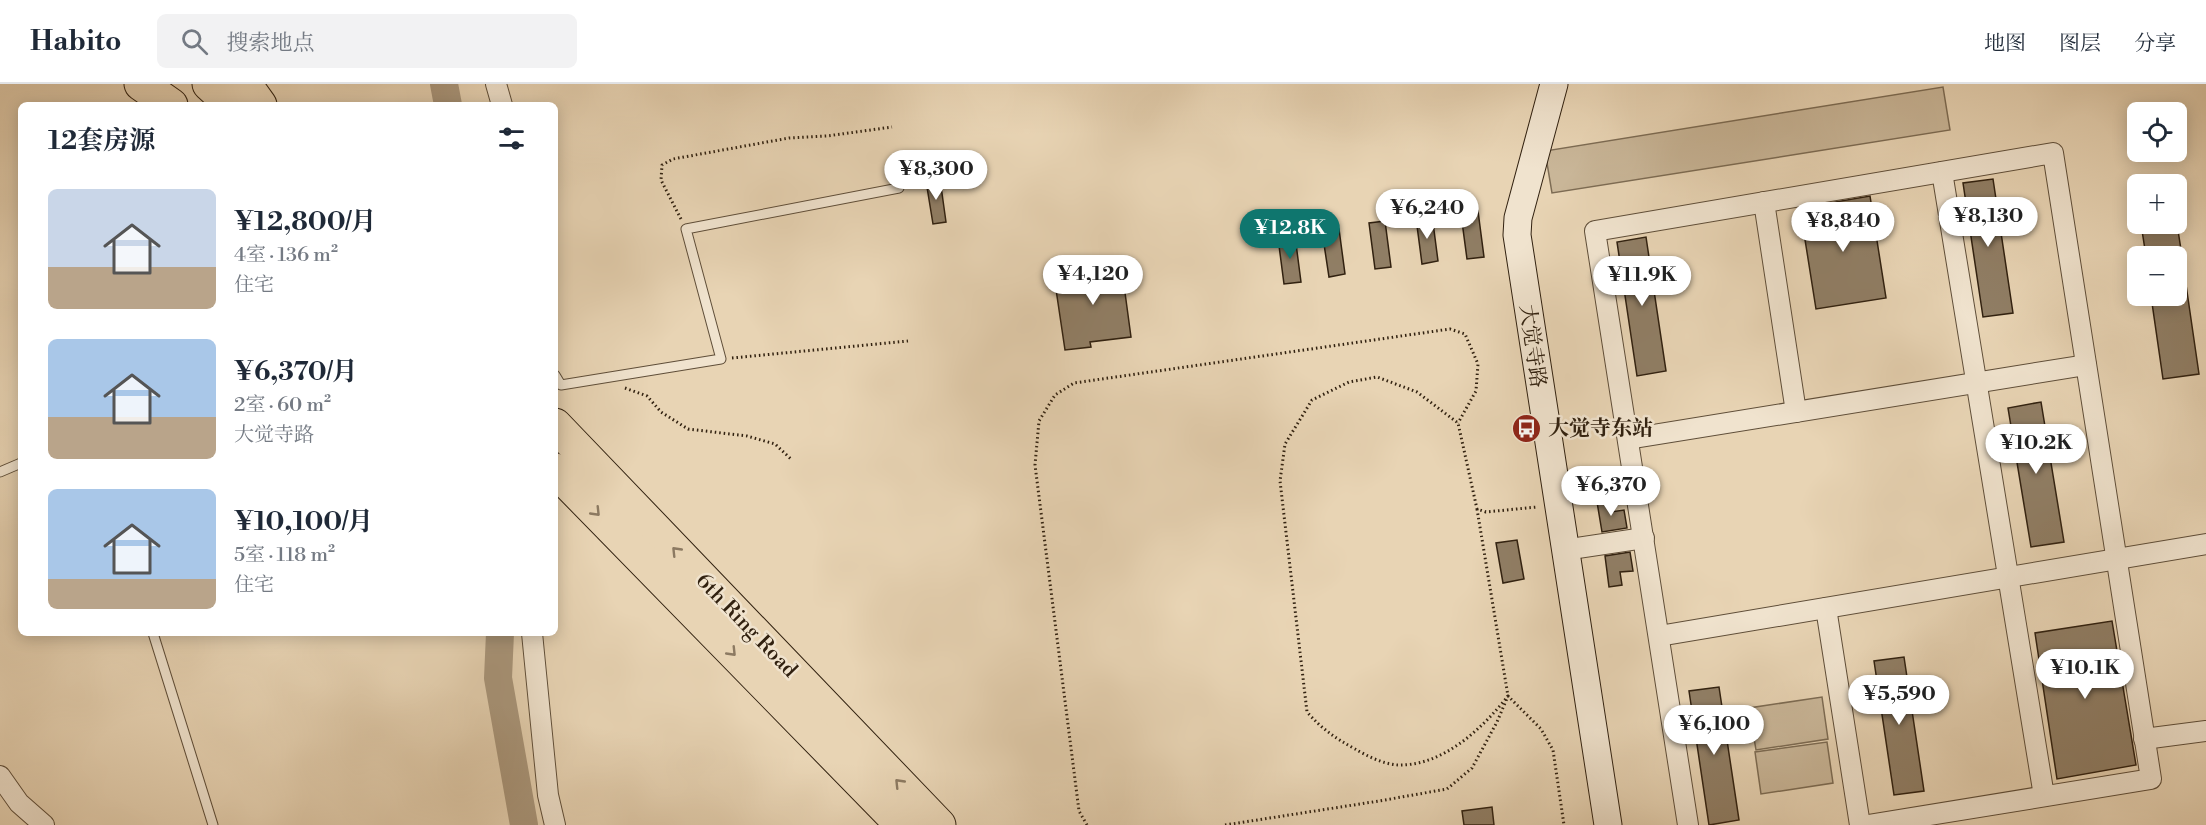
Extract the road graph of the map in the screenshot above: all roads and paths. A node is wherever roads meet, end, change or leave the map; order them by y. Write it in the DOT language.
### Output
graph roads {
  1 [pos="141,84"];
  2 [pos="171,84"];
  3 [pos="209,84"];
  4 [pos="245,84"];
  5 [pos="496,84"];
  6 [pos="1554,84"];
  7 [pos="167,102"];
  8 [pos="190,102"];
  9 [pos="229,102"];
  10 [pos="258,102"];
  11 [pos="501,102"];
  12 [pos="892,127"];
  13 [pos="1942,172"];
  14 [pos="899,188"];
  15 [pos="1764,202"];
  16 [pos="686,229"];
  17 [pos="908,341"];
  18 [pos="721,359"];
  19 [pos="2086,365"];
  20 [pos="600,379"];
  21 [pos="558,380"];
  22 [pos="1976,383"];
  23 [pos="1796,412"];
  24 [pos="1458,423"];
  25 [pos="558,428"];
  26 [pos="1628,439"];
  27 [pos="792,460"];
  28 [pos="18,464"];
  29 [pos="0,472"];
  30 [pos="558,473"];
  31 [pos="1557,504"];
  32 [pos="1478,509"];
  33 [pos="1644,538"];
  34 [pos="2206,544"];
  35 [pos="1564,550"];
  36 [pos="2116,559"];
  37 [pos="2008,577"];
  38 [pos="1826,608"];
  39 [pos="154,636"];
  40 [pos="532,636"];
  41 [pos="1659,636"];
  42 [pos="1508,696"];
  43 [pos="2206,731"];
  44 [pos="2145,739"];
  45 [pos="0,776"];
  46 [pos="2044,796"];
  47 [pos="44,825"];
  48 [pos="213,825"];
  49 [pos="555,825"];
  50 [pos="902,825"];
  51 [pos="939,825"];
  52 [pos="1087,825"];
  53 [pos="1225,825"];
  54 [pos="1564,825"];
  55 [pos="1608,825"];
  56 [pos="1688,825"];
  57 [pos="1860,825"];
  58 [pos="1868,825"];
  1 -- 7 [label="highway"];
  2 -- 8 [label="highway"];
  3 -- 9 [label="highway"];
  4 -- 10 [label="highway"];
  5 -- 11 [label="street"];
  6 -- 31 [label="main road, 大觉寺路"];
  12 -- 16 [label="path"];
  13 -- 15 [label="street"];
  13 -- 19 [label="street"];
  13 -- 22 [label="street"];
  14 -- 16 [label="lane"];
  15 -- 23 [label="street"];
  15 -- 26 [label="street"];
  16 -- 18 [label="lane"];
  17 -- 18 [label="path"];
  18 -- 20 [label="lane"];
  19 -- 22 [label="street"];
  19 -- 36 [label="street"];
  20 -- 21 [label="lane"];
  20 -- 27 [label="path"];
  22 -- 23 [label="street"];
  22 -- 37 [label="street"];
  23 -- 26 [label="street"];
  24 -- 32 [label="path"];
  24 -- 42 [label="path"];
  24 -- 52 [label="path"];
  51 -- 25 [label="highway, 6th Ring Road, one-way"];
  26 -- 33 [label="street"];
  28 -- 29 [label="lane"];
  30 -- 50 [label="highway, 6th Ring Road, one-way"];
  31 -- 32 [label="path"];
  31 -- 35 [label="main road, 大觉寺路"];
  32 -- 42 [label="path"];
  33 -- 35 [label="street"];
  33 -- 41 [label="street"];
  34 -- 36 [label="street"];
  35 -- 55 [label="main road, 大觉寺路"];
  36 -- 37 [label="street"];
  36 -- 44 [label="street"];
  37 -- 38 [label="street"];
  37 -- 46 [label="street"];
  38 -- 41 [label="street"];
  38 -- 57 [label="street"];
  39 -- 48 [label="lane"];
  40 -- 49 [label="street"];
  41 -- 56 [label="street"];
  42 -- 53 [label="path"];
  42 -- 54 [label="path"];
  43 -- 44 [label="street"];
  44 -- 46 [label="street"];
  45 -- 47 [label="street"];
  46 -- 58 [label="street"];
}
